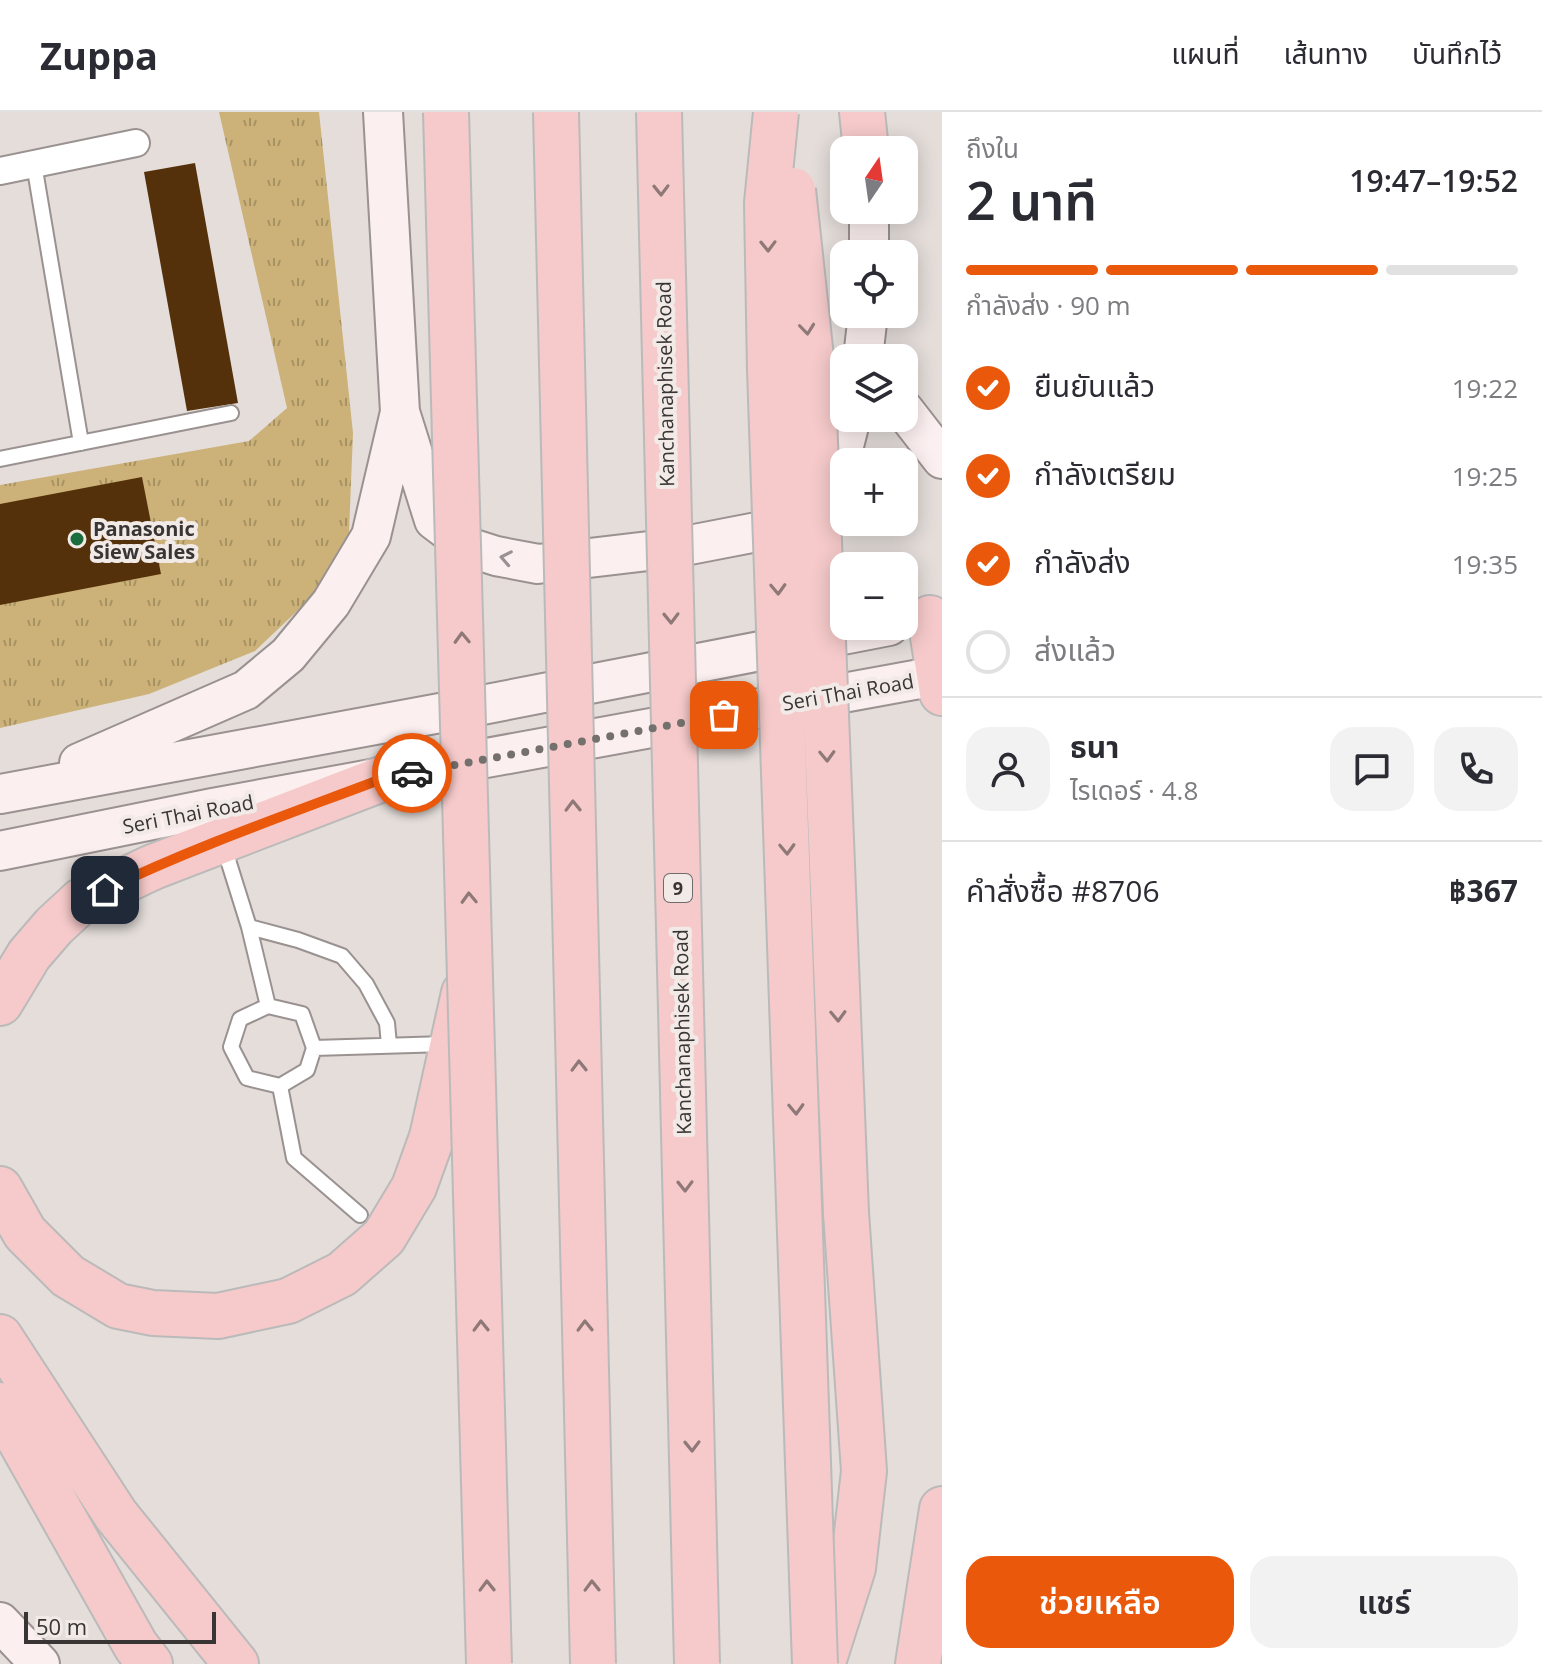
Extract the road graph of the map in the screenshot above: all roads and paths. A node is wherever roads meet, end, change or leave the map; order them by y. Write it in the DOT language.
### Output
graph roads {
  1 [pos="383,112"];
  2 [pos="446,112"];
  3 [pos="556,112"];
  4 [pos="659,112"];
  5 [pos="776,112"];
  6 [pos="785,112"];
  7 [pos="862,112"];
  8 [pos="880,112"];
  9 [pos="865,136"];
  10 [pos="877,136"];
  11 [pos="136,143"];
  12 [pos="34,164"];
  13 [pos="0,171"];
  14 [pos="400,412"];
  15 [pos="231,413"];
  16 [pos="918,428"];
  17 [pos="847,432"];
  18 [pos="81,443"];
  19 [pos="0,459"];
  20 [pos="942,459"];
  21 [pos="918,626"];
  22 [pos="830,638"];
  23 [pos="941,681"];
  24 [pos="387,777"];
  25 [pos="5,793"];
  26 [pos="222,840"];
  27 [pos="0,851"];
  28 [pos="249,927"];
  29 [pos="471,962"];
  30 [pos="0,1003"];
  31 [pos="268,1006"];
  32 [pos="451,1044"];
  33 [pos="389,1045"];
  34 [pos="314,1048"];
  35 [pos="280,1086"];
  36 [pos="0,1189"];
  37 [pos="360,1215"];
  38 [pos="0,1337"];
  39 [pos="0,1405"];
  40 [pos="942,1509"];
  41 [pos="0,1622"];
  42 [pos="40,1664"];
  43 [pos="150,1664"];
  44 [pos="236,1664"];
  45 [pos="489,1664"];
  46 [pos="593,1664"];
  47 [pos="697,1664"];
  48 [pos="817,1664"];
  49 [pos="918,1664"];
  1 -- 14 [label="main road"];
  29 -- 2 [label="highway, one-way, bridge"];
  46 -- 3 [label="highway, one-way, bridge"];
  4 -- 47 [label="highway, Kanchanaphisek Road / 9, one-way, bridge"];
  5 -- 48 [label="highway, one-way, bridge"];
  6 -- 48 [label="highway, one-way, bridge"];
  7 -- 9 [label="highway"];
  8 -- 10 [label="main road"];
  11 -- 12 [label="street"];
  12 -- 13 [label="street"];
  12 -- 18 [label="lane"];
  17 -- 14 [label="main road, one-way"];
  14 -- 25 [label="main road"];
  15 -- 18 [label="lane"];
  16 -- 20 [label="main road"];
  18 -- 19 [label="lane"];
  21 -- 23 [label="highway"];
  22 -- 25 [label="main road"];
  23 -- 24 [label="main road, Seri Thai Road"];
  24 -- 26 [label="highway"];
  24 -- 27 [label="main road, Seri Thai Road"];
  26 -- 28 [label="lane"];
  26 -- 30 [label="highway"];
  28 -- 31 [label="lane"];
  28 -- 33 [label="lane"];
  29 -- 36 [label="highway, bridge"];
  45 -- 29 [label="highway, one-way, bridge"];
  31 -- 34 [label="lane"];
  31 -- 35 [label="lane"];
  32 -- 33 [label="lane"];
  33 -- 34 [label="lane"];
  34 -- 35 [label="lane"];
  35 -- 37 [label="lane"];
  38 -- 44 [label="highway"];
  39 -- 43 [label="highway"];
  40 -- 49 [label="highway"];
  41 -- 42 [label="main road"];
}
